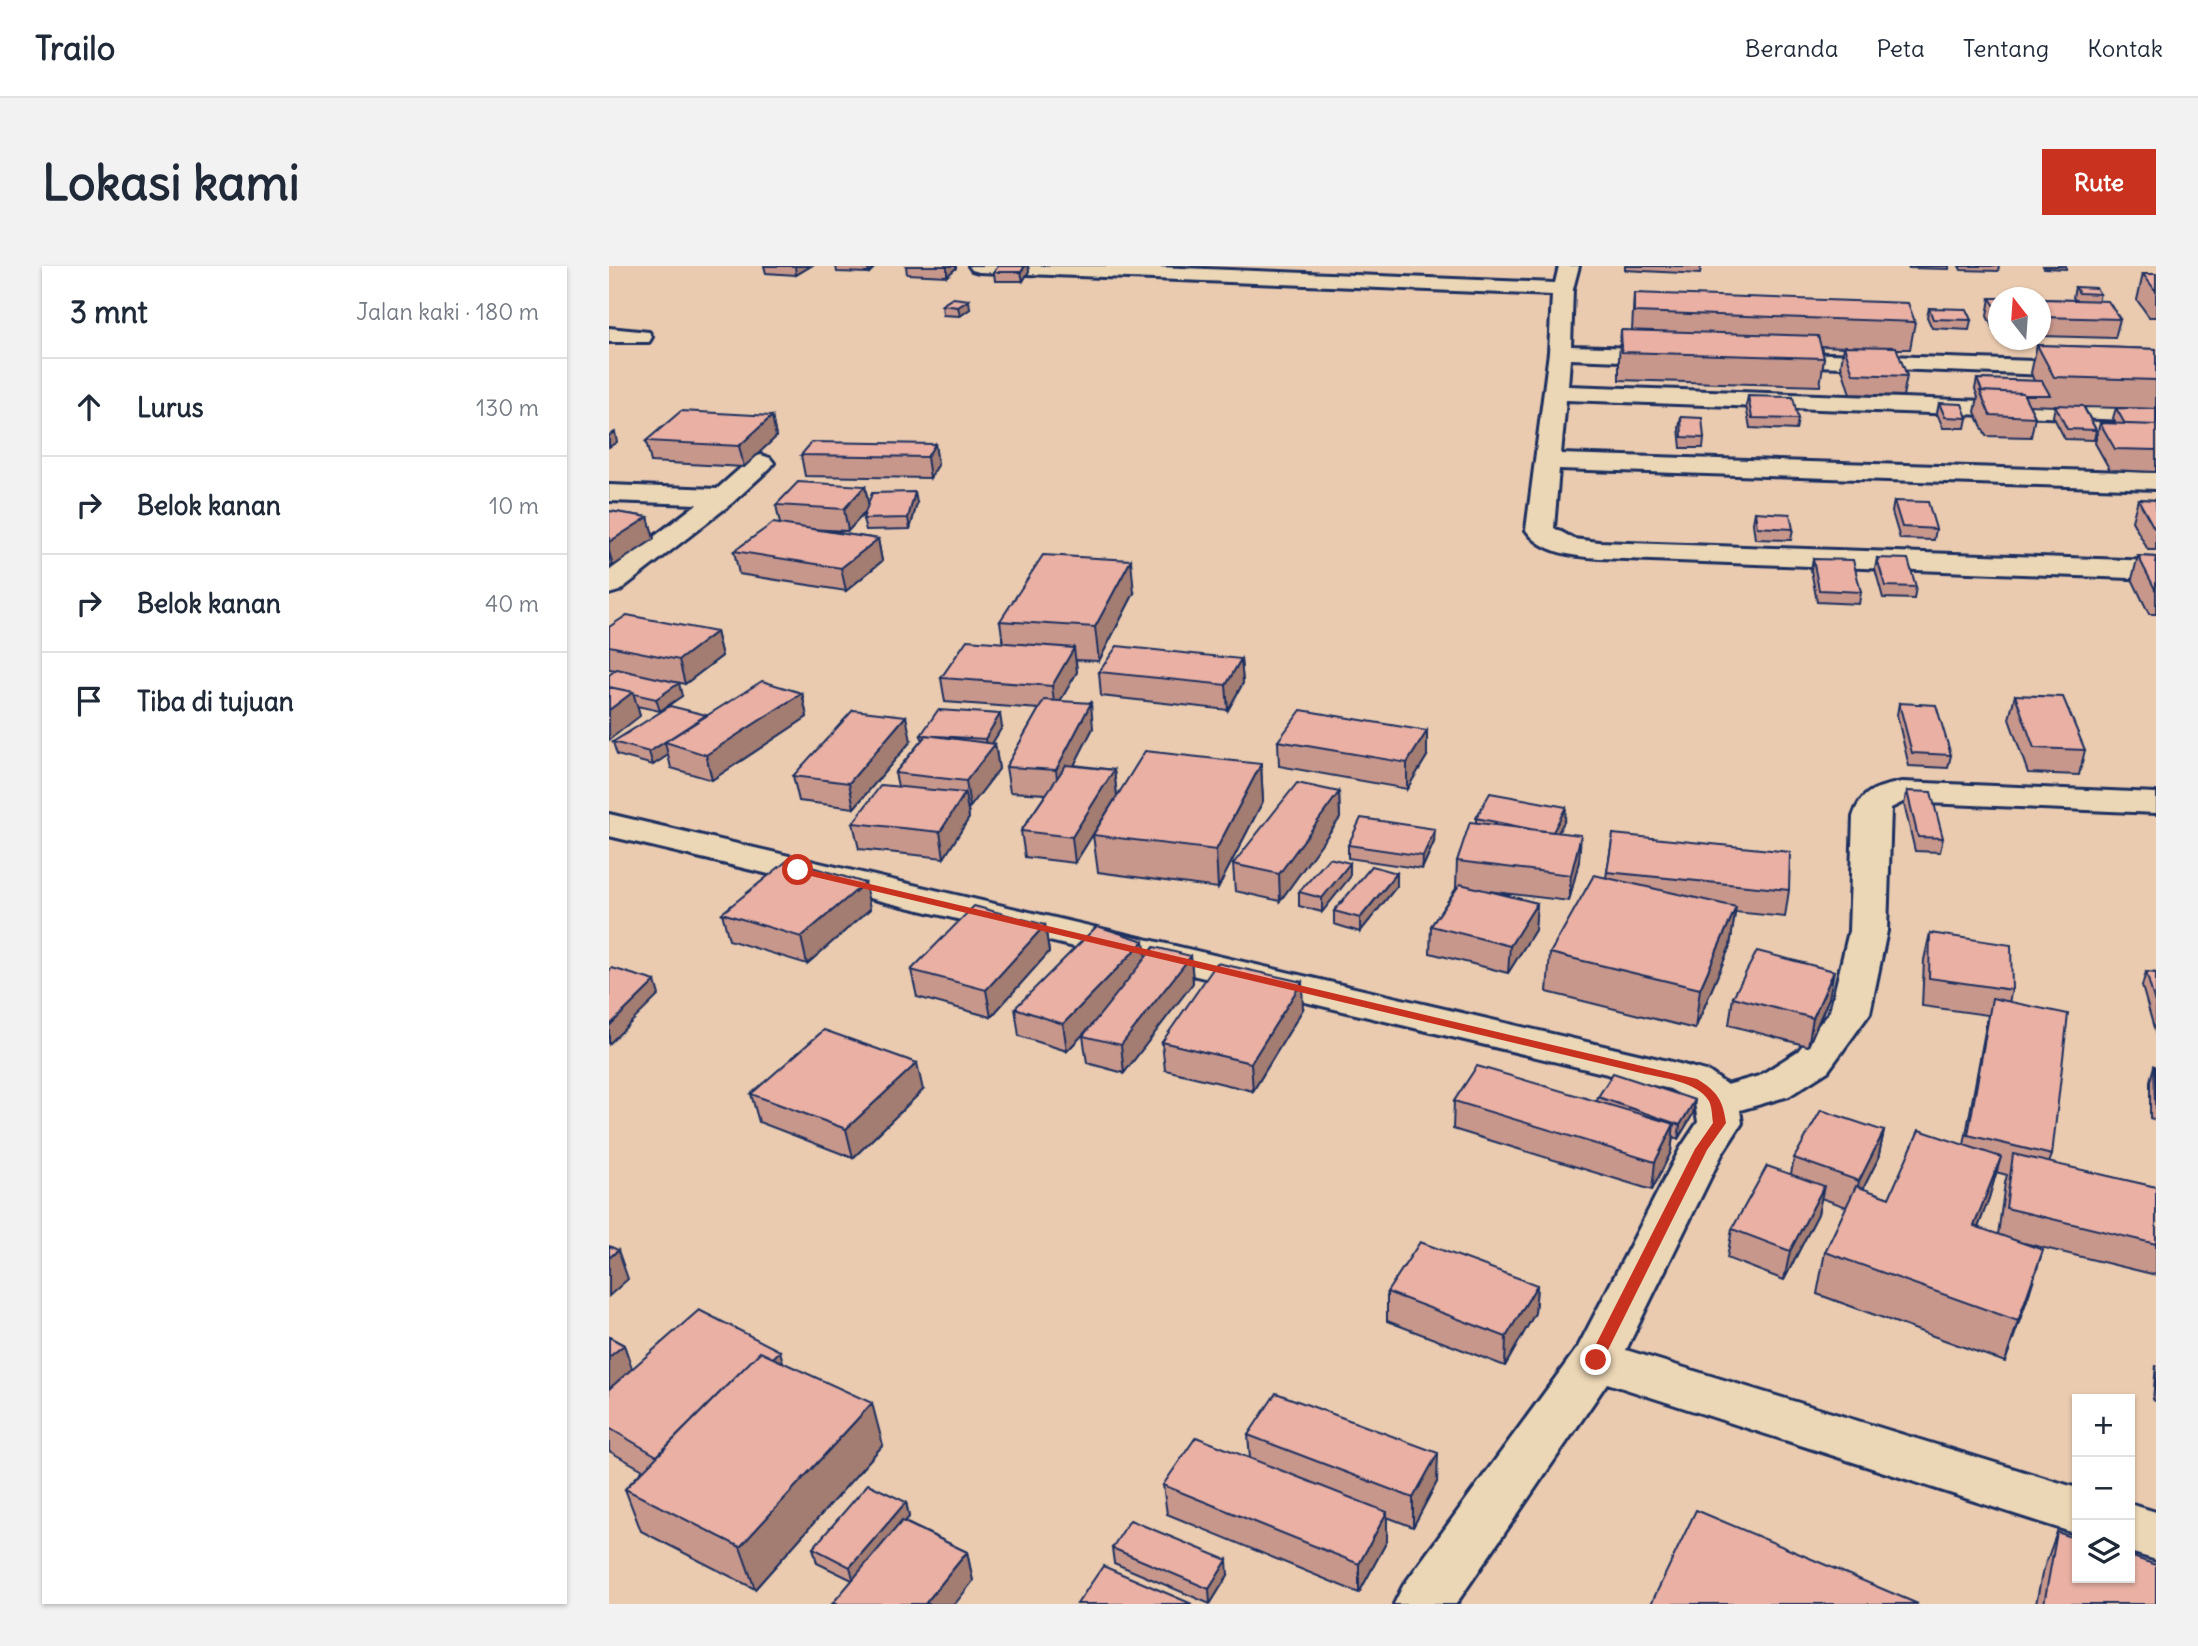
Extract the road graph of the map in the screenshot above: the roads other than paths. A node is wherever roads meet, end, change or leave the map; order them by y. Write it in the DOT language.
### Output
graph roads {
  1 [pos="979,266"];
  2 [pos="1566,277"];
  3 [pos="609,335"];
  4 [pos="641,337"];
  5 [pos="1560,352"];
  6 [pos="1698,356"];
  7 [pos="1753,359"];
  8 [pos="2156,372"];
  9 [pos="1555,393"];
  10 [pos="2156,414"];
  11 [pos="1547,461"];
  12 [pos="761,463"];
  13 [pos="2156,481"];
  14 [pos="609,492"];
  15 [pos="723,498"];
  16 [pos="2156,570"];
  17 [pos="609,585"];
  18 [pos="2156,803"];
  19 [pos="609,825"];
  20 [pos="1717,1102"];
  21 [pos="1596,1360"];
  22 [pos="2072,1509"];
  23 [pos="2135,1530"];
  24 [pos="2156,1536"];
  25 [pos="1423,1604"];
  1 -- 2 [label="street"];
  2 -- 5 [label="street"];
  3 -- 4 [label="street"];
  5 -- 6 [label="street"];
  5 -- 9 [label="street"];
  7 -- 8 [label="street"];
  9 -- 10 [label="street"];
  9 -- 11 [label="street"];
  11 -- 13 [label="street"];
  11 -- 16 [label="street"];
  12 -- 15 [label="street"];
  14 -- 15 [label="street"];
  15 -- 17 [label="street"];
  18 -- 20 [label="street"];
  19 -- 20 [label="street"];
  20 -- 21 [label="street"];
  21 -- 22 [label="street"];
  21 -- 25 [label="street"];
  23 -- 24 [label="street"];
}
